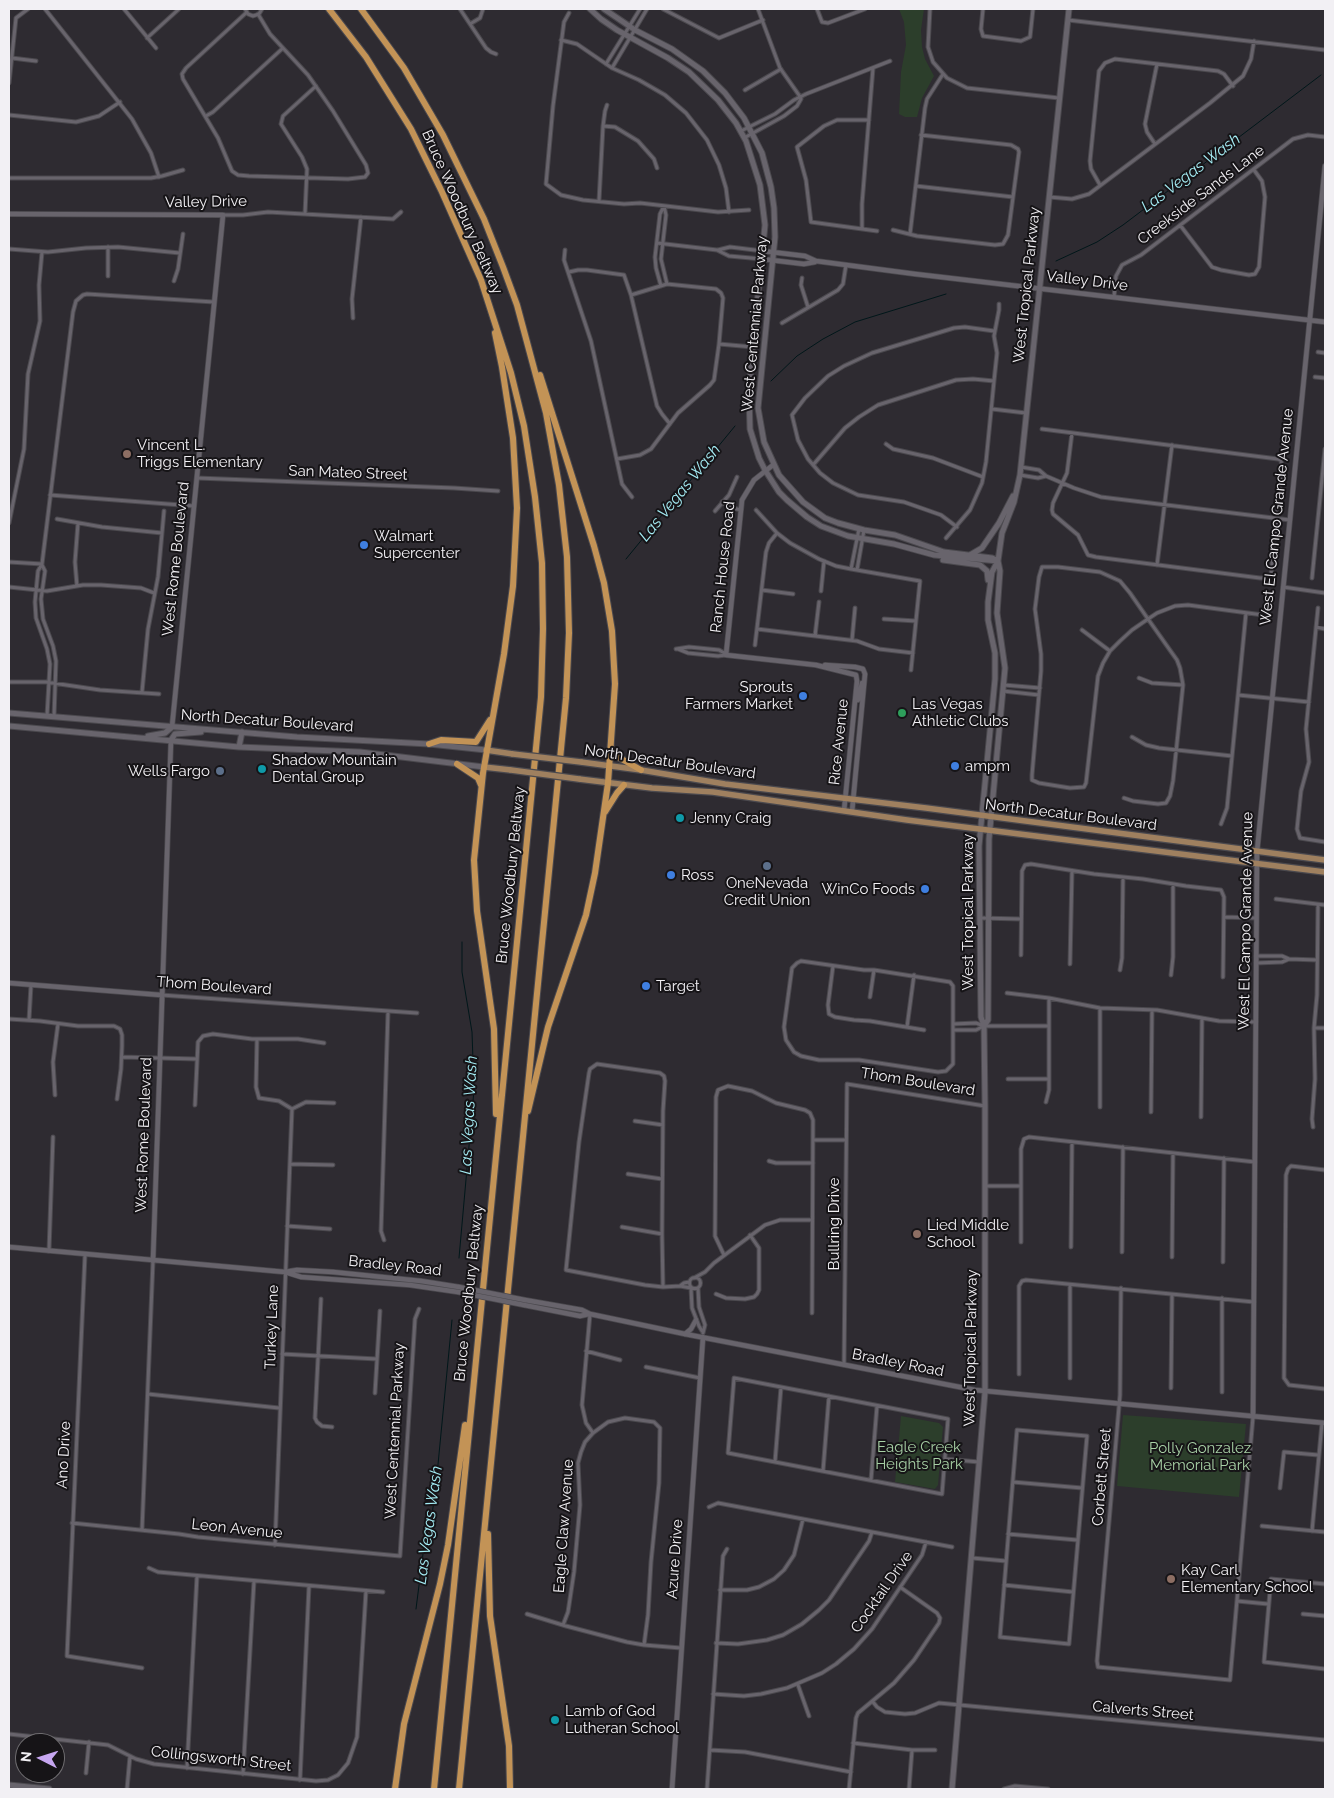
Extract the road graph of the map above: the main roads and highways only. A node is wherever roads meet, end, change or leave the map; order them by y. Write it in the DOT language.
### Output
graph roads {
  1 [pos="329,9"];
  2 [pos="362,9"];
  3 [pos="590,9"];
  4 [pos="604,9"];
  5 [pos="1068,9"];
  6 [pos="481,280"];
  7 [pos="524,329"];
  8 [pos="1018,485"];
  9 [pos="918,552"];
  10 [pos="969,555"];
  11 [pos="998,561"];
  12 [pos="988,602"];
  13 [pos="9,713"];
  14 [pos="492,717"];
  15 [pos="9,726"];
  16 [pos="172,727"];
  17 [pos="211,730"];
  18 [pos="242,732"];
  19 [pos="252,733"];
  20 [pos="139,737"];
  21 [pos="172,740"];
  22 [pos="429,744"];
  23 [pos="239,747"];
  24 [pos="249,747"];
  25 [pos="486,750"];
  26 [pos="610,750"];
  27 [pos="457,764"];
  28 [pos="609,766"];
  29 [pos="484,767"];
  30 [pos="641,770"];
  31 [pos="608,783"];
  32 [pos="624,785"];
  33 [pos="482,786"];
  34 [pos="604,816"];
  35 [pos="981,816"];
  36 [pos="991,817"];
  37 [pos="980,829"];
  38 [pos="990,830"];
  39 [pos="1325,860"];
  40 [pos="1325,872"];
  41 [pos="980,955"];
  42 [pos="988,977"];
  43 [pos="984,1026"];
  44 [pos="522,1140"];
  45 [pos="496,1150"];
  46 [pos="473,1382"];
  47 [pos="489,1485"];
  48 [pos="9,1785"];
  49 [pos="49,1789"];
  50 [pos="395,1789"];
  51 [pos="434,1789"];
  52 [pos="460,1789"];
  53 [pos="510,1789"];
  54 [pos="952,1789"];
  1 -- 6 [label="highway, Bruce Woodbury Beltway"];
  2 -- 7 [label="highway, Bruce Woodbury Beltway"];
  3 -- 9 [label="main road, West Centennial Parkway"];
  4 -- 10 [label="main road, West Centennial Parkway"];
  5 -- 8 [label="main road, West Tropical Parkway"];
  6 -- 14 [label="highway"];
  6 -- 45 [label="highway, Bruce Woodbury Beltway"];
  7 -- 26 [label="highway"];
  7 -- 44 [label="highway, Bruce Woodbury Beltway"];
  8 -- 10 [label="main road"];
  8 -- 11 [label="main road, West Tropical Parkway"];
  9 -- 11 [label="main road, West Centennial Parkway"];
  9 -- 12 [label="main road"];
  10 -- 11 [label="main road, West Centennial Parkway"];
  11 -- 12 [label="main road, West Tropical Parkway"];
  11 -- 36 [label="main road, West Tropical Parkway"];
  12 -- 35 [label="main road, West Tropical Parkway"];
  13 -- 16 [label="main road, North Decatur Boulevard"];
  14 -- 22 [label="highway"];
  14 -- 25 [label="highway"];
  15 -- 20 [label="main road, North Decatur Boulevard"];
  16 -- 17 [label="main road, North Decatur Boulevard"];
  16 -- 20 [label="main road"];
  17 -- 18 [label="main road, North Decatur Boulevard"];
  17 -- 21 [label="main road"];
  18 -- 19 [label="main road, North Decatur Boulevard"];
  18 -- 23 [label="main road"];
  19 -- 22 [label="main road, North Decatur Boulevard"];
  19 -- 24 [label="main road"];
  20 -- 21 [label="main road, North Decatur Boulevard"];
  21 -- 23 [label="main road, North Decatur Boulevard"];
  22 -- 25 [label="main road, North Decatur Boulevard"];
  23 -- 24 [label="main road, North Decatur Boulevard"];
  24 -- 27 [label="main road, North Decatur Boulevard"];
  25 -- 28 [label="main road, North Decatur Boulevard, bridge"];
  25 -- 29 [label="highway"];
  26 -- 28 [label="highway"];
  26 -- 30 [label="highway"];
  27 -- 29 [label="main road, North Decatur Boulevard"];
  27 -- 33 [label="highway"];
  28 -- 30 [label="main road, North Decatur Boulevard"];
  28 -- 31 [label="highway"];
  29 -- 31 [label="main road, North Decatur Boulevard, bridge"];
  29 -- 33 [label="highway"];
  30 -- 35 [label="main road, North Decatur Boulevard"];
  31 -- 32 [label="main road, North Decatur Boulevard"];
  31 -- 34 [label="highway"];
  32 -- 34 [label="highway"];
  32 -- 37 [label="main road, North Decatur Boulevard"];
  33 -- 45 [label="highway"];
  34 -- 44 [label="highway"];
  35 -- 36 [label="main road, North Decatur Boulevard"];
  35 -- 37 [label="main road, West Tropical Parkway"];
  36 -- 38 [label="main road, West Tropical Parkway"];
  36 -- 39 [label="main road, North Decatur Boulevard"];
  37 -- 38 [label="main road, North Decatur Boulevard"];
  37 -- 41 [label="main road, West Tropical Parkway"];
  38 -- 40 [label="main road, North Decatur Boulevard"];
  38 -- 42 [label="main road, West Tropical Parkway"];
  41 -- 42 [label="main road"];
  41 -- 43 [label="main road, West Tropical Parkway"];
  42 -- 43 [label="main road, West Tropical Parkway"];
  43 -- 54 [label="main road, West Tropical Parkway"];
  44 -- 47 [label="highway, Bruce Woodbury Beltway"];
  45 -- 46 [label="highway, Bruce Woodbury Beltway"];
  46 -- 50 [label="highway"];
  46 -- 51 [label="highway, Bruce Woodbury Beltway"];
  47 -- 52 [label="highway, Bruce Woodbury Beltway"];
  47 -- 53 [label="highway"];
  48 -- 49 [label="main road"];
}
